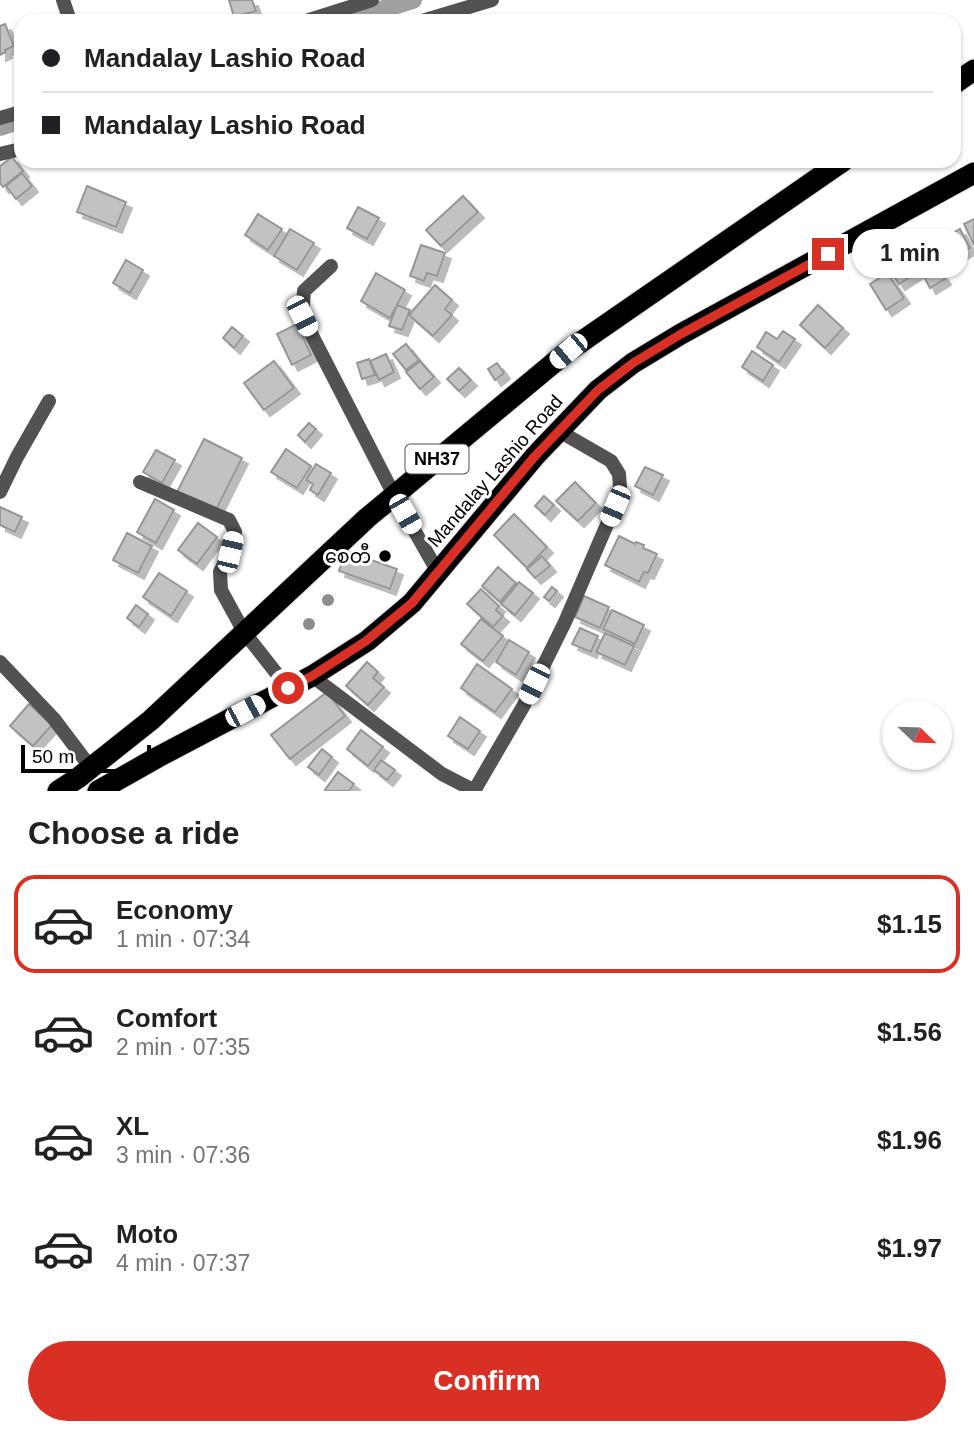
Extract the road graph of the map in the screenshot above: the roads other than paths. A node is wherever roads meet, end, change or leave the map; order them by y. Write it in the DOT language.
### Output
graph roads {
  1 [pos="372,0"];
  2 [pos="492,0"];
  3 [pos="328,14"];
  4 [pos="445,14"];
  5 [pos="833,168"];
  6 [pos="974,173"];
  7 [pos="331,267"];
  8 [pos="49,401"];
  9 [pos="559,431"];
  10 [pos="139,482"];
  11 [pos="0,492"];
  12 [pos="394,495"];
  13 [pos="438,572"];
  14 [pos="244,632"];
  15 [pos="0,662"];
  16 [pos="312,676"];
  17 [pos="288,688"];
  18 [pos="90,768"];
  19 [pos="58,791"];
  20 [pos="98,791"];
  21 [pos="474,791"];
  1 -- 3 [label="street"];
  2 -- 4 [label="street"];
  5 -- 12 [label="highway, Mandalay Lashio Road / NH37"];
  6 -- 9 [label="highway, Mandalay Lashio Road"];
  7 -- 12 [label="street"];
  8 -- 11 [label="street"];
  9 -- 13 [label="highway, Mandalay Lashio Road"];
  9 -- 21 [label="street"];
  10 -- 14 [label="street"];
  12 -- 13 [label="street"];
  12 -- 14 [label="highway, Mandalay Lashio Road / NH37"];
  13 -- 16 [label="highway, Mandalay Lashio Road"];
  14 -- 17 [label="street"];
  14 -- 18 [label="highway, Mandalay Lashio Road / NH37"];
  15 -- 18 [label="street"];
  16 -- 17 [label="highway, Mandalay Lashio Road"];
  16 -- 21 [label="street"];
  17 -- 20 [label="highway, Mandalay Lashio Road"];
  18 -- 19 [label="highway, Mandalay Lashio Road / NH37"];
}
